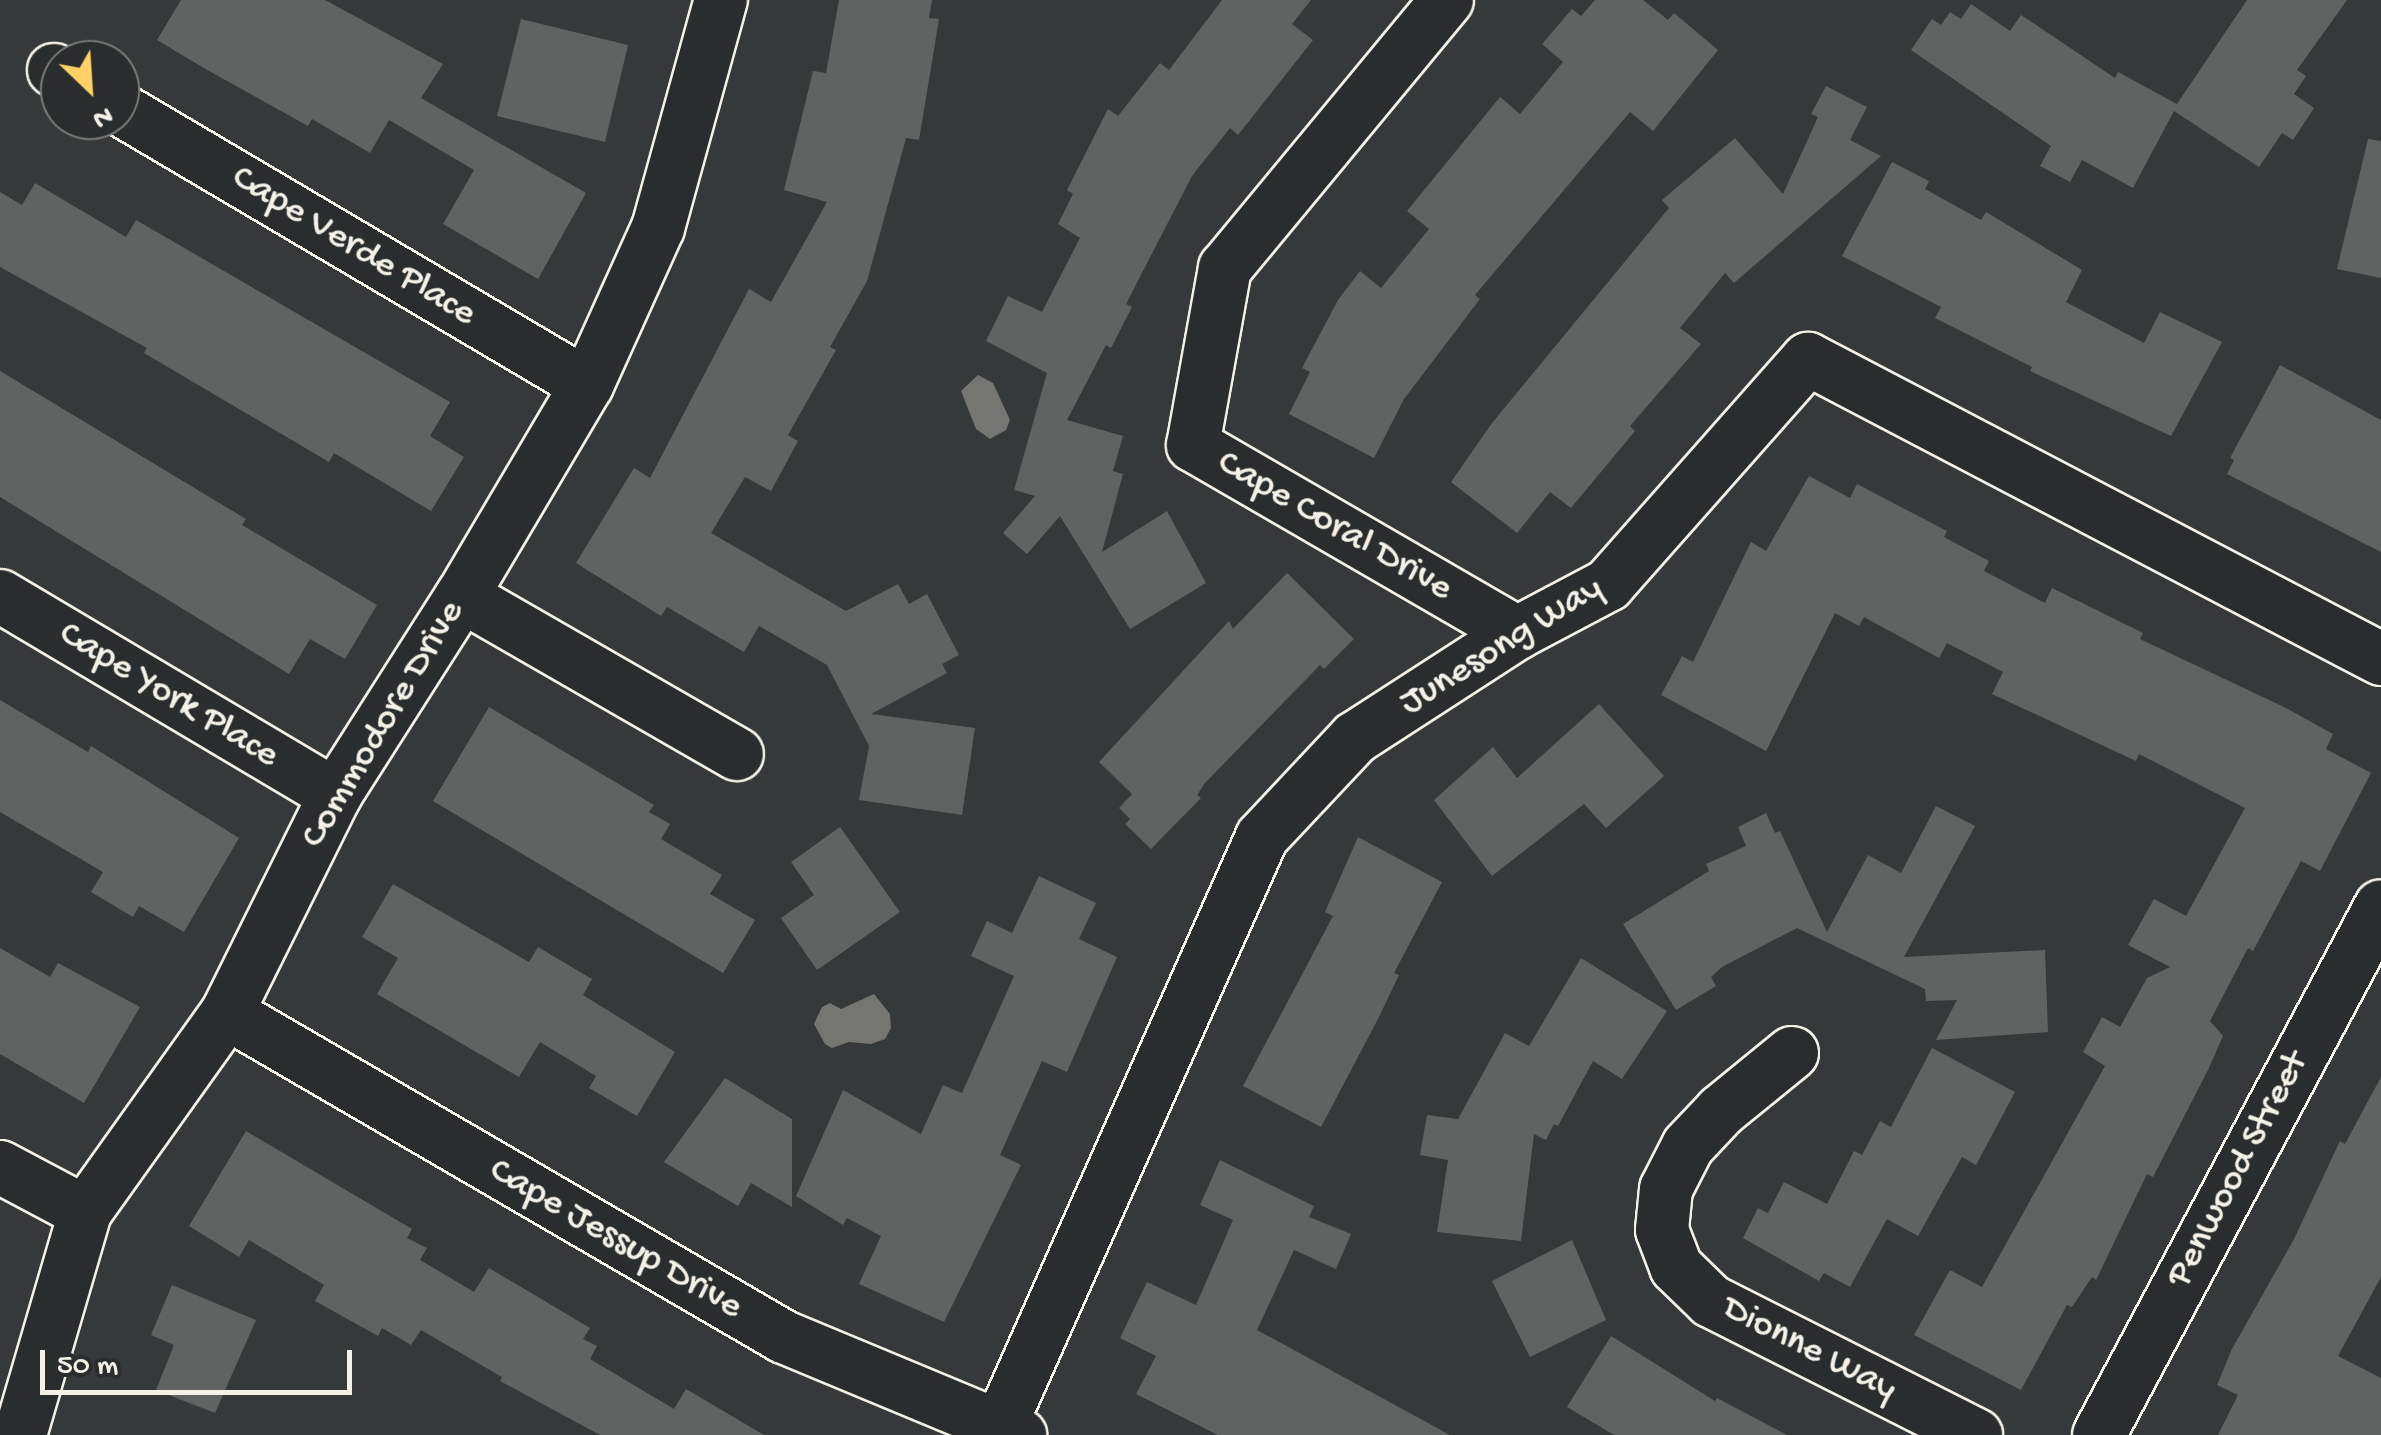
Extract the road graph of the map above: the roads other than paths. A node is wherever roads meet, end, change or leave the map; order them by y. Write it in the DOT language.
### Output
graph roads {
  1 [pos="721,0"];
  2 [pos="1447,0"];
  3 [pos="140,121"];
  4 [pos="587,386"];
  5 [pos="0,596"];
  6 [pos="462,596"];
  7 [pos="1518,633"];
  8 [pos="2381,659"];
  9 [pos="737,754"];
  10 [pos="335,796"];
  11 [pos="2381,906"];
  12 [pos="227,1012"];
  13 [pos="1792,1052"];
  14 [pos="0,1167"];
  15 [pos="85,1212"];
  16 [pos="1006,1432"];
  17 [pos="20,1435"];
  18 [pos="1976,1435"];
  19 [pos="2098,1435"];
  1 -- 4 [label="street, Commodore Drive"];
  2 -- 7 [label="street, Cape Coral Drive"];
  3 -- 4 [label="street, Cape Verde Place"];
  4 -- 6 [label="street, Commodore Drive"];
  5 -- 10 [label="street, Cape York Place"];
  6 -- 9 [label="street"];
  6 -- 10 [label="street, Commodore Drive"];
  7 -- 8 [label="street, Junesong Way"];
  7 -- 16 [label="street, Junesong Way"];
  10 -- 12 [label="street, Commodore Drive"];
  11 -- 19 [label="street, Penwood Street"];
  12 -- 15 [label="street, Commodore Drive"];
  12 -- 16 [label="street, Cape Jessup Drive"];
  13 -- 18 [label="street, Dionne Way"];
  14 -- 15 [label="street"];
  15 -- 17 [label="street, Commodore Drive"];
}
